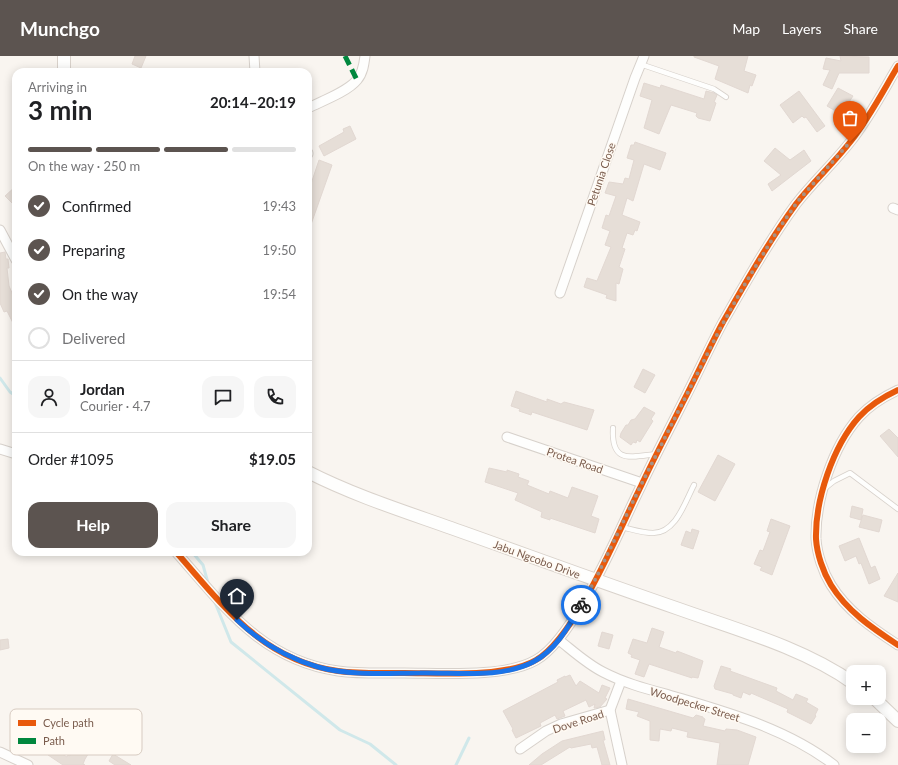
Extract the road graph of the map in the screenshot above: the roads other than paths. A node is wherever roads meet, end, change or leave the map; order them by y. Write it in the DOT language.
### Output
graph roads {
  1 [pos="64,56"];
  2 [pos="254,56"];
  3 [pos="365,56"];
  4 [pos="642,60"];
  5 [pos="898,66"];
  6 [pos="64,68"];
  7 [pos="255,68"];
  8 [pos="726,97"];
  9 [pos="312,106"];
  10 [pos="0,230"];
  11 [pos="12,252"];
  12 [pos="560,293"];
  13 [pos="898,390"];
  14 [pos="613,428"];
  15 [pos="508,437"];
  16 [pos="0,449"];
  17 [pos="12,453"];
  18 [pos="657,454"];
  19 [pos="312,475"];
  20 [pos="642,483"];
  21 [pos="694,485"];
  22 [pos="823,490"];
  23 [pos="898,509"];
  24 [pos="621,527"];
  25 [pos="180,556"];
  26 [pos="595,580"];
  27 [pos="559,640"];
  28 [pos="898,644"];
  29 [pos="846,678"];
  30 [pos="622,681"];
  31 [pos="881,705"];
  32 [pos="610,710"];
  33 [pos="898,721"];
  34 [pos="520,749"];
  35 [pos="0,752"];
  36 [pos="28,765"];
  37 [pos="622,765"];
  38 [pos="834,765"];
  1 -- 6 [label="main road"];
  2 -- 7 [label="street"];
  3 -- 9 [label="street"];
  4 -- 8 [label="lane"];
  4 -- 12 [label="street, Petunia Close"];
  5 -- 18 [label="street"];
  10 -- 11 [label="street"];
  13 -- 22 [label="street"];
  14 -- 18 [label="lane"];
  15 -- 20 [label="street, Protea Road"];
  16 -- 17 [label="street"];
  18 -- 20 [label="street"];
  19 -- 26 [label="main road, Jabu Ngcobo Drive"];
  20 -- 24 [label="street"];
  21 -- 24 [label="lane"];
  22 -- 23 [label="lane"];
  22 -- 28 [label="street"];
  24 -- 26 [label="street"];
  25 -- 27 [label="street"];
  26 -- 27 [label="street"];
  26 -- 29 [label="main road, Jabu Ngcobo Drive"];
  27 -- 30 [label="street, Woodpecker Street"];
  30 -- 32 [label="street, Dove Road"];
  30 -- 38 [label="street, Woodpecker Street"];
  31 -- 33 [label="main road"];
  32 -- 34 [label="street, Dove Road"];
  32 -- 37 [label="street"];
  35 -- 36 [label="street"];
}
